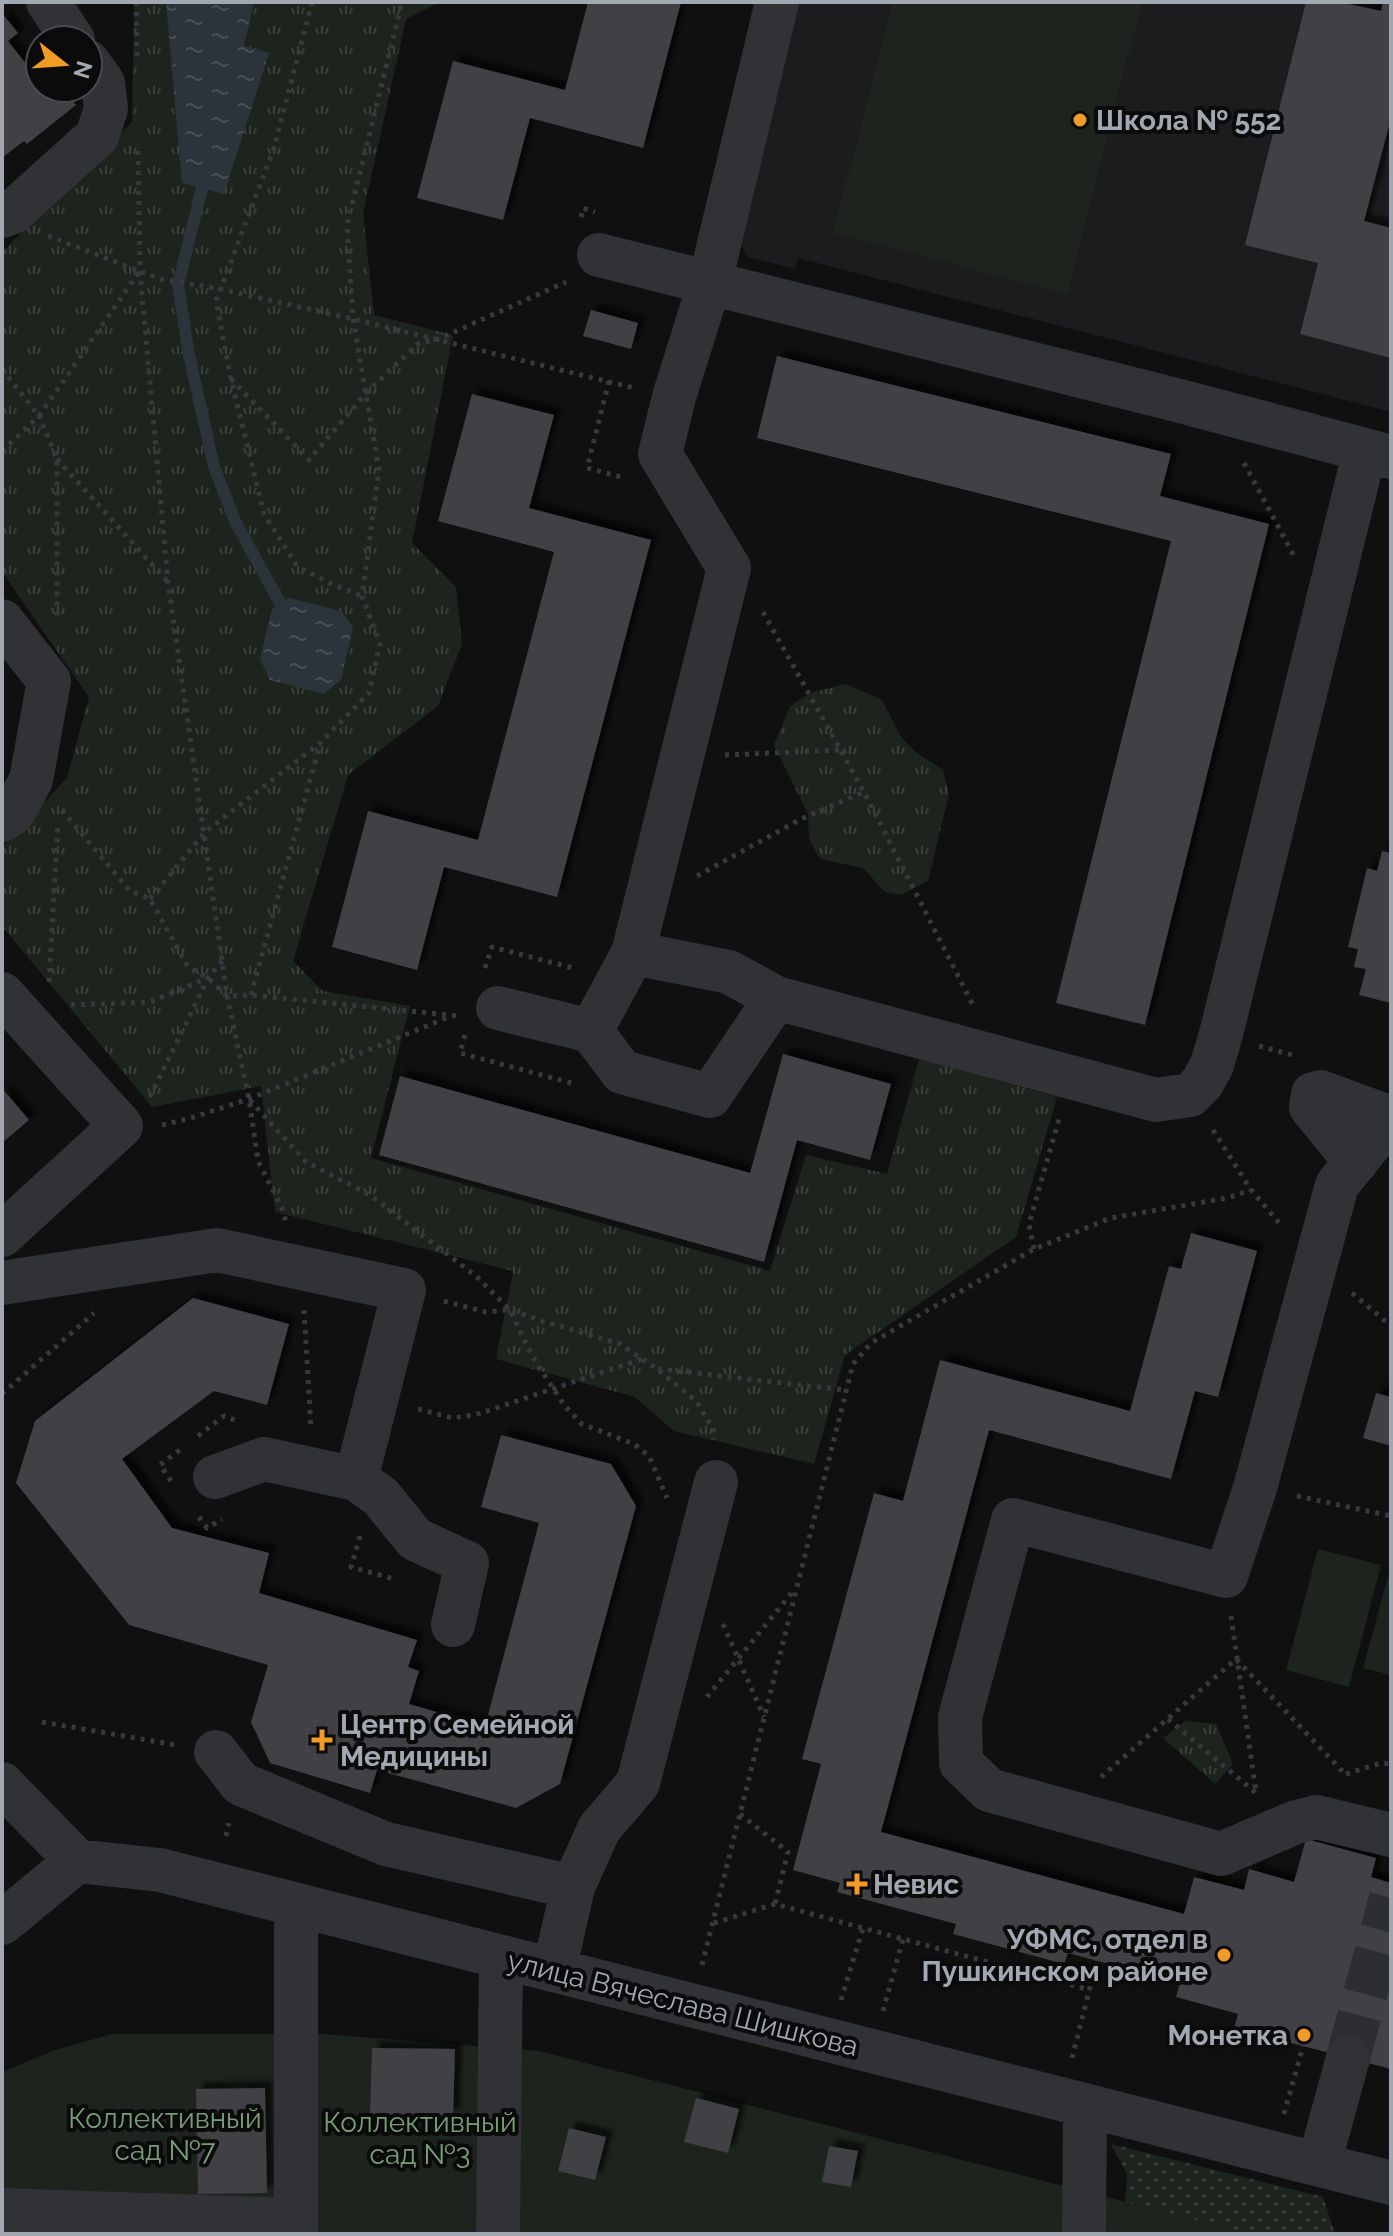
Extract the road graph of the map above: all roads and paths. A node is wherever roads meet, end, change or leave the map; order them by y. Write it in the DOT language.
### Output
graph roads {
  1 [pos="48,2"];
  2 [pos="136,2"];
  3 [pos="312,2"];
  4 [pos="402,2"];
  5 [pos="777,2"];
  6 [pos="62,24"];
  7 [pos="137,58"];
  8 [pos="104,92"];
  9 [pos="138,147"];
  10 [pos="8,214"];
  11 [pos="592,230"];
  12 [pos="140,272"];
  13 [pos="566,281"];
  14 [pos="710,282"];
  15 [pos="220,289"];
  16 [pos="353,319"];
  17 [pos="436,340"];
  18 [pos="2,369"];
  19 [pos="231,379"];
  20 [pos="366,393"];
  21 [pos="674,397"];
  22 [pos="39,416"];
  23 [pos="2,451"];
  24 [pos="1378,453"];
  25 [pos="1241,458"];
  26 [pos="57,459"];
  27 [pos="1294,557"];
  28 [pos="729,568"];
  29 [pos="168,582"];
  30 [pos="362,596"];
  31 [pos="2,621"];
  32 [pos="49,681"];
  33 [pos="320,743"];
  34 [pos="840,750"];
  35 [pos="681,757"];
  36 [pos="864,792"];
  37 [pos="2,820"];
  38 [pos="205,832"];
  39 [pos="150,899"];
  40 [pos="645,905"];
  41 [pos="633,953"];
  42 [pos="223,960"];
  43 [pos="208,978"];
  44 [pos="251,995"];
  45 [pos="227,996"];
  46 [pos="776,998"];
  47 [pos="26,1007"];
  48 [pos="480,1012"];
  49 [pos="452,1016"];
  50 [pos="591,1031"];
  51 [pos="1001,1059"];
  52 [pos="149,1099"];
  53 [pos="249,1099"];
  54 [pos="1391,1118"];
  55 [pos="164,1124"];
  56 [pos="1209,1124"];
  57 [pos="1055,1132"];
  58 [pos="1356,1162"];
  59 [pos="1243,1178"];
  60 [pos="1251,1190"];
  61 [pos="2,1235"];
  62 [pos="1034,1249"];
  63 [pos="301,1268"];
  64 [pos="2,1283"];
  65 [pos="404,1290"];
  66 [pos="510,1310"];
  67 [pos="95,1312"];
  68 [pos="643,1359"];
  69 [pos="657,1369"];
  70 [pos="553,1389"];
  71 [pos="845,1390"];
  72 [pos="2,1394"];
  73 [pos="376,1398"];
  74 [pos="215,1477"];
  75 [pos="356,1479"];
  76 [pos="716,1482"];
  77 [pos="1255,1488"];
  78 [pos="1391,1516"];
  79 [pos="695,1561"];
  80 [pos="1226,1576"];
  81 [pos="797,1586"];
  82 [pos="453,1625"];
  83 [pos="738,1658"];
  84 [pos="1236,1659"];
  85 [pos="701,1704"];
  86 [pos="764,1717"];
  87 [pos="1168,1719"];
  88 [pos="42,1722"];
  89 [pos="216,1752"];
  90 [pos="1345,1774"];
  91 [pos="2,1784"];
  92 [pos="1062,1811"];
  93 [pos="740,1814"];
  94 [pos="1391,1835"];
  95 [pos="77,1861"];
  96 [pos="573,1887"];
  97 [pos="775,1904"];
  98 [pos="296,1905"];
  99 [pos="2,1923"];
  100 [pos="713,1923"];
  101 [pos="863,1928"];
  102 [pos="903,1939"];
  103 [pos="501,1957"];
  104 [pos="1097,1960"];
  105 [pos="702,1965"];
  106 [pos="554,1970"];
  107 [pos="1090,1990"];
  108 [pos="841,2001"];
  109 [pos="883,2011"];
  110 [pos="1303,2046"];
  111 [pos="1348,2058"];
  112 [pos="1071,2062"];
  113 [pos="1284,2115"];
  114 [pos="1084,2121"];
  115 [pos="1319,2164"];
  116 [pos="1391,2183"];
  117 [pos="2,2210"];
  118 [pos="296,2227"];
  119 [pos="498,2234"];
  120 [pos="1084,2234"];
  121 [pos="1113,2234"];
  1 -- 6 [label="street"];
  2 -- 7 [label="path"];
  3 -- 15 [label="path"];
  4 -- 16 [label="path"];
  5 -- 14 [label="street"];
  8 -- 10 [label="street"];
  9 -- 12 [label="path"];
  10 -- 12 [label="path"];
  11 -- 14 [label="street"];
  12 -- 15 [label="path"];
  12 -- 22 [label="path"];
  12 -- 29 [label="path"];
  13 -- 17 [label="path"];
  14 -- 21 [label="street"];
  14 -- 24 [label="street"];
  15 -- 16 [label="path"];
  15 -- 19 [label="path"];
  16 -- 17 [label="path"];
  16 -- 20 [label="path"];
  17 -- 20 [label="path"];
  17 -- 21 [label="path"];
  18 -- 22 [label="path"];
  19 -- 20 [label="path"];
  19 -- 30 [label="path"];
  20 -- 30 [label="path"];
  21 -- 28 [label="street"];
  22 -- 23 [label="path"];
  22 -- 26 [label="path"];
  24 -- 51 [label="street"];
  25 -- 27 [label="path"];
  26 -- 29 [label="path"];
  26 -- 32 [label="path"];
  28 -- 34 [label="path"];
  28 -- 35 [label="street"];
  29 -- 38 [label="path"];
  30 -- 33 [label="path"];
  31 -- 32 [label="street"];
  32 -- 37 [label="street"];
  33 -- 38 [label="path"];
  33 -- 44 [label="path"];
  34 -- 35 [label="path"];
  34 -- 36 [label="path"];
  35 -- 40 [label="street"];
  36 -- 40 [label="path"];
  36 -- 51 [label="path"];
  38 -- 39 [label="path"];
  38 -- 42 [label="path"];
  39 -- 43 [label="path"];
  39 -- 47 [label="path"];
  40 -- 41 [label="street"];
  41 -- 46 [label="street"];
  41 -- 50 [label="street"];
  42 -- 43 [label="path"];
  42 -- 45 [label="path"];
  43 -- 45 [label="path"];
  43 -- 47 [label="path"];
  43 -- 52 [label="path"];
  44 -- 45 [label="path"];
  44 -- 49 [label="path"];
  45 -- 53 [label="path"];
  46 -- 50 [label="street"];
  46 -- 51 [label="street"];
  47 -- 61 [label="street"];
  48 -- 49 [label="path"];
  48 -- 50 [label="street"];
  49 -- 53 [label="path"];
  53 -- 55 [label="path"];
  53 -- 63 [label="path"];
  53 -- 66 [label="path"];
  54 -- 58 [label="street"];
  54 -- 58 [label="street"];
  56 -- 59 [label="path"];
  57 -- 62 [label="path"];
  58 -- 77 [label="street"];
  60 -- 62 [label="path"];
  62 -- 71 [label="path"];
  63 -- 64 [label="street"];
  63 -- 65 [label="street"];
  65 -- 66 [label="path"];
  65 -- 73 [label="street"];
  66 -- 68 [label="path"];
  66 -- 70 [label="path"];
  67 -- 72 [label="path"];
  68 -- 69 [label="path"];
  68 -- 70 [label="path"];
  69 -- 71 [label="path"];
  69 -- 76 [label="path"];
  70 -- 73 [label="path"];
  70 -- 79 [label="path"];
  71 -- 81 [label="path"];
  73 -- 75 [label="street"];
  74 -- 75 [label="street"];
  75 -- 82 [label="street"];
  76 -- 79 [label="street"];
  77 -- 78 [label="path"];
  77 -- 80 [label="street"];
  79 -- 83 [label="path"];
  79 -- 96 [label="street"];
  80 -- 84 [label="path"];
  80 -- 92 [label="street"];
  81 -- 83 [label="path"];
  81 -- 86 [label="path"];
  83 -- 85 [label="path"];
  83 -- 86 [label="path"];
  84 -- 87 [label="path"];
  84 -- 87 [label="path"];
  84 -- 90 [label="path"];
  86 -- 93 [label="path"];
  87 -- 92 [label="path"];
  88 -- 89 [label="path"];
  89 -- 96 [label="street"];
  91 -- 95 [label="street"];
  92 -- 94 [label="street"];
  93 -- 97 [label="path"];
  93 -- 100 [label="path"];
  95 -- 98 [label="street, улица Вячеслава Шишкова"];
  95 -- 99 [label="street"];
  96 -- 106 [label="street"];
  97 -- 100 [label="path"];
  97 -- 101 [label="path"];
  98 -- 103 [label="street, улица Вячеслава Шишкова"];
  98 -- 118 [label="street"];
  100 -- 105 [label="path"];
  101 -- 102 [label="path"];
  101 -- 108 [label="path"];
  102 -- 107 [label="path"];
  102 -- 109 [label="path"];
  103 -- 106 [label="street, улица Вячеслава Шишкова"];
  103 -- 119 [label="street"];
  104 -- 107 [label="path"];
  106 -- 114 [label="street, улица Вячеслава Шишкова"];
  107 -- 112 [label="path"];
  110 -- 113 [label="path"];
  111 -- 115 [label="street"];
  114 -- 115 [label="street, улица Вячеслава Шишкова"];
  114 -- 120 [label="street"];
  114 -- 121 [label="street"];
  115 -- 116 [label="street, улица Вячеслава Шишкова"];
  117 -- 118 [label="street"];
}
